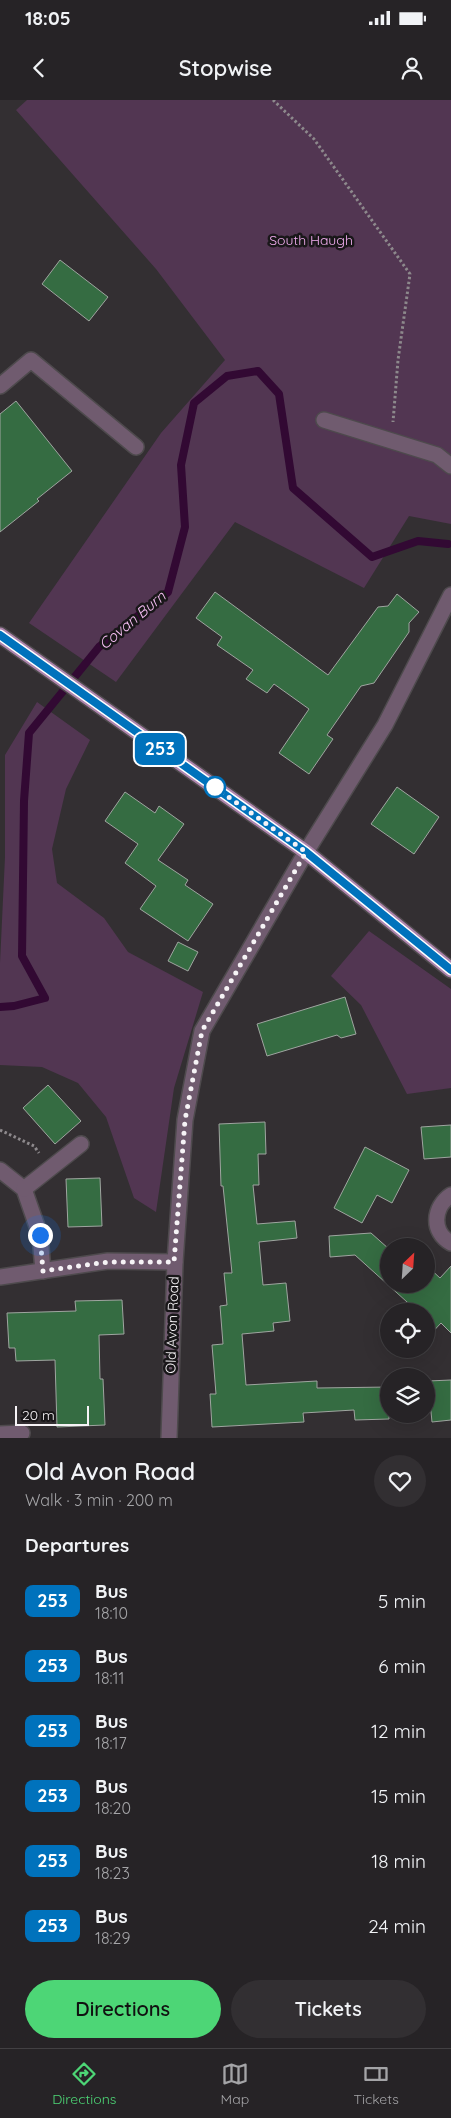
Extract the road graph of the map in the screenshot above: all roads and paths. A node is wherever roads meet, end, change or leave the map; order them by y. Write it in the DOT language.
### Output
graph roads {
  1 [pos="273,100"];
  2 [pos="0,386"];
  3 [pos="324,420"];
  4 [pos="391,441"];
  5 [pos="136,446"];
  6 [pos="451,466"];
  7 [pos="451,595"];
  8 [pos="0,635"];
  9 [pos="306,852"];
  10 [pos="451,970"];
  11 [pos="0,1130"];
  12 [pos="81,1144"];
  13 [pos="49,1169"];
  14 [pos="0,1170"];
  15 [pos="24,1189"];
  16 [pos="451,1195"];
  17 [pos="451,1243"];
  18 [pos="174,1262"];
  19 [pos="43,1271"];
  20 [pos="0,1277"];
  21 [pos="0,1434"];
  22 [pos="22,1434"];
  23 [pos="169,1438"];
  1 -- 4 [label="path"];
  2 -- 5 [label="street"];
  3 -- 4 [label="street"];
  4 -- 6 [label="street"];
  7 -- 9 [label="street, Old Avon Road"];
  8 -- 9 [label="main road"];
  9 -- 10 [label="main road"];
  9 -- 18 [label="street, Old Avon Road"];
  11 -- 13 [label="path"];
  12 -- 13 [label="street"];
  13 -- 15 [label="street"];
  14 -- 15 [label="street"];
  15 -- 19 [label="street"];
  16 -- 17 [label="street"];
  18 -- 19 [label="street"];
  18 -- 23 [label="street, Old Avon Road"];
  19 -- 20 [label="street"];
  21 -- 22 [label="street"];
}
